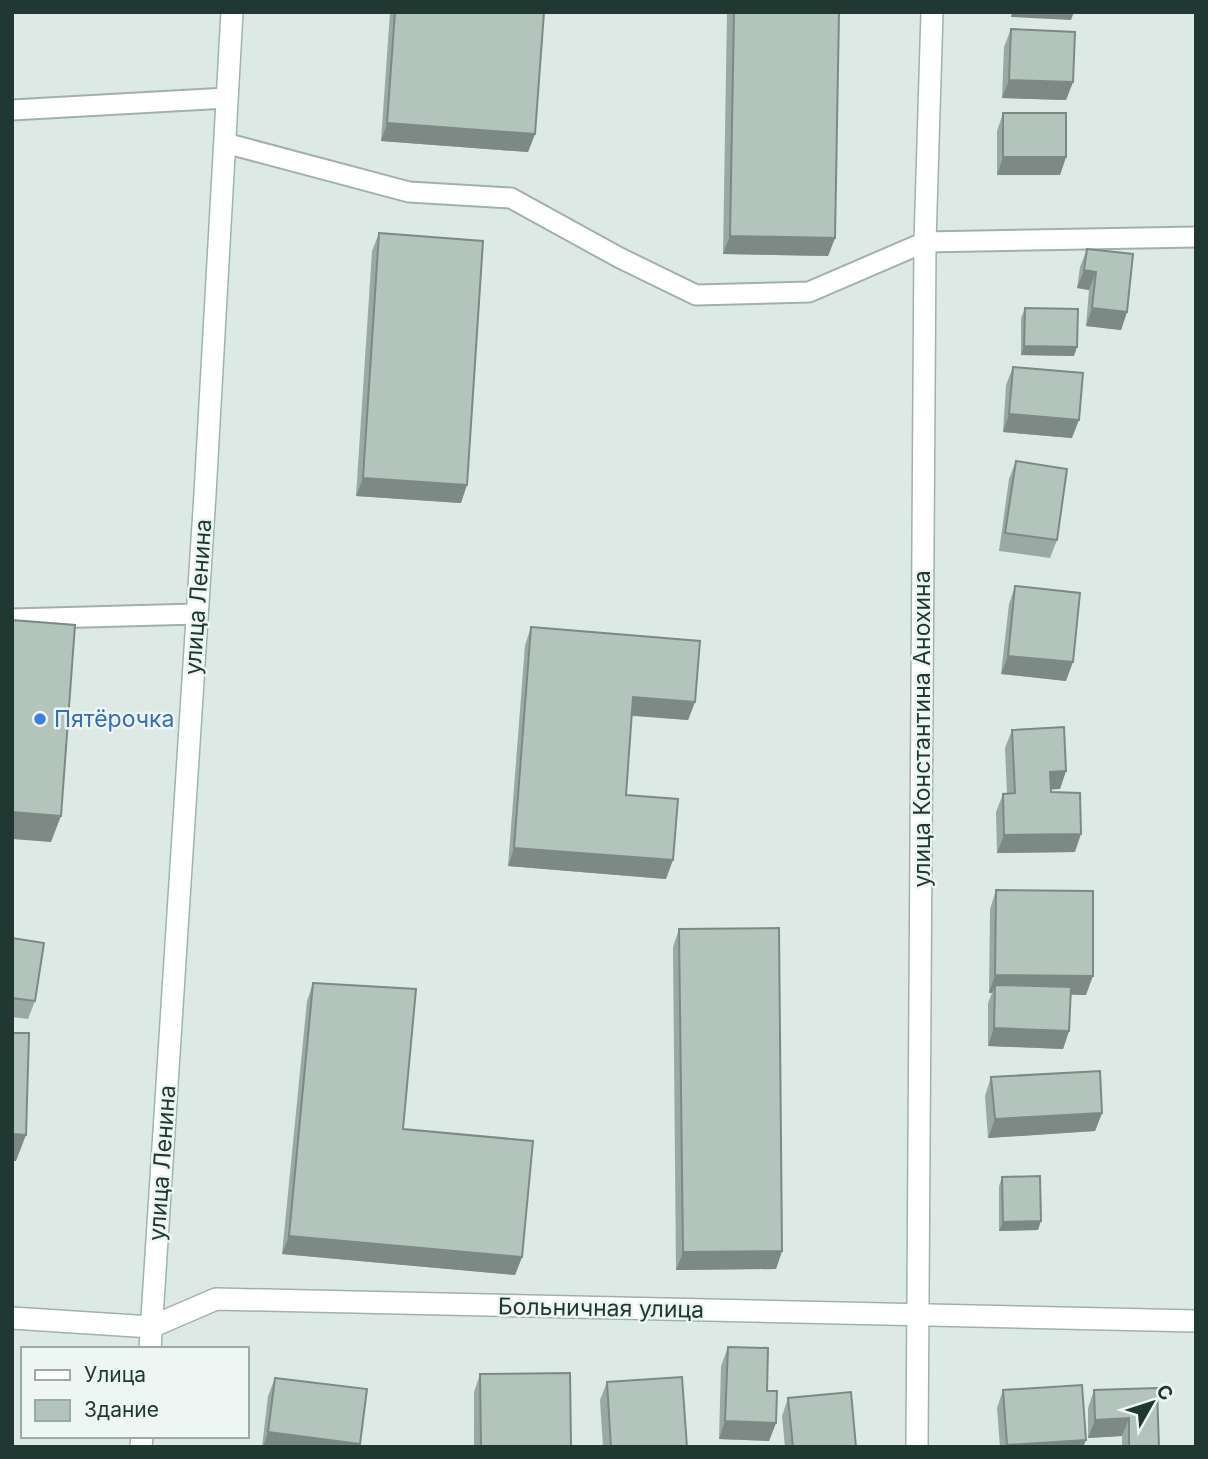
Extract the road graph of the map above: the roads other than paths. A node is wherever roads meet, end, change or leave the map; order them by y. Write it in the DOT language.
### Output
graph roads {
  1 [pos="232,12"];
  2 [pos="932,12"];
  3 [pos="227,98"];
  4 [pos="12,110"];
  5 [pos="225,142"];
  6 [pos="1196,237"];
  7 [pos="925,242"];
  8 [pos="197,614"];
  9 [pos="12,619"];
  10 [pos="917,1316"];
  11 [pos="12,1318"];
  12 [pos="1196,1321"];
  13 [pos="151,1327"];
  14 [pos="149,1347"];
  15 [pos="917,1447"];
  1 -- 3 [label="street, улица Ленина"];
  2 -- 7 [label="street, улица Константина Анохина"];
  3 -- 4 [label="lane"];
  3 -- 5 [label="street, улица Ленина"];
  5 -- 7 [label="lane"];
  5 -- 8 [label="street, улица Ленина"];
  6 -- 7 [label="lane"];
  7 -- 10 [label="street, улица Константина Анохина"];
  8 -- 9 [label="lane"];
  8 -- 13 [label="street, улица Ленина"];
  10 -- 12 [label="street, Больничная улица"];
  10 -- 13 [label="street, Больничная улица"];
  10 -- 15 [label="street, улица Константина Анохина"];
  11 -- 13 [label="street, Больничная улица"];
  13 -- 14 [label="street, улица Ленина"];
}
